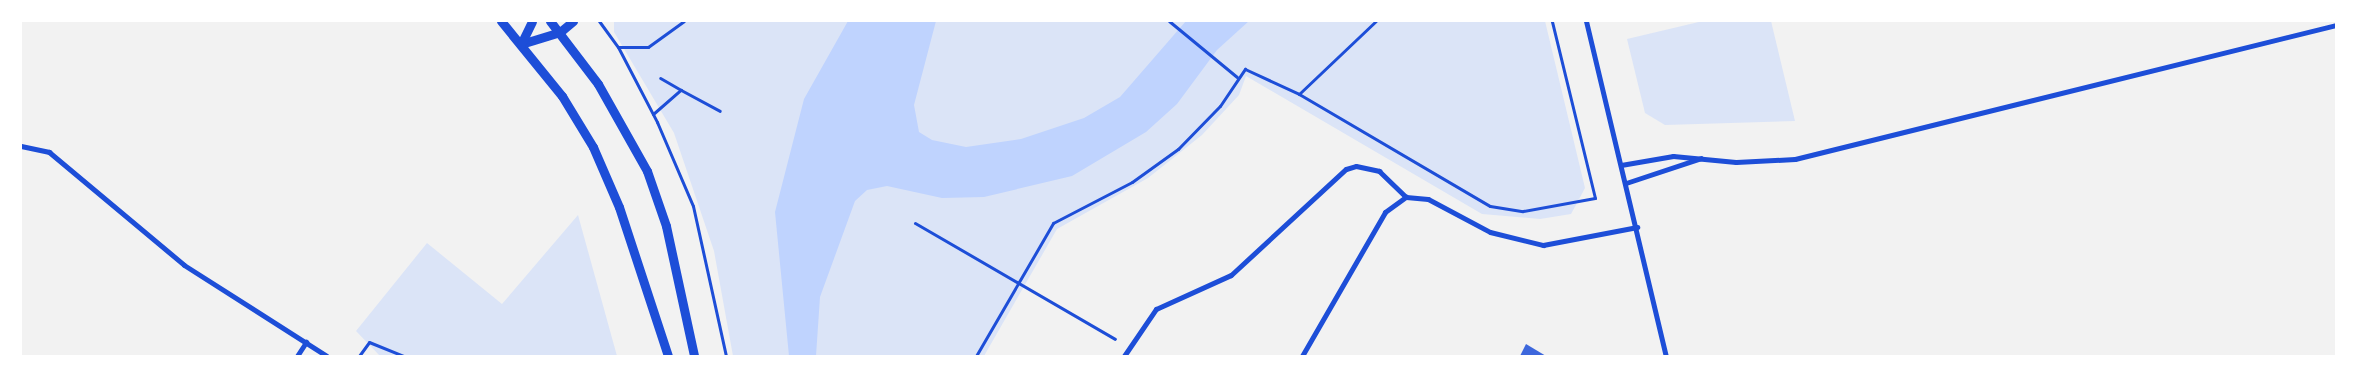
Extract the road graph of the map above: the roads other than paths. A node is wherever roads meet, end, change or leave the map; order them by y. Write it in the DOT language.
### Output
graph roads {
  1 [pos="501,21"];
  2 [pos="532,21"];
  3 [pos="550,21"];
  4 [pos="572,21"];
  5 [pos="1586,21"];
  6 [pos="2335,26"];
  7 [pos="560,32"];
  8 [pos="521,44"];
  9 [pos="21,146"];
  10 [pos="1702,158"];
  11 [pos="1621,165"];
  12 [pos="1626,183"];
  13 [pos="1406,197"];
  14 [pos="1637,227"];
  15 [pos="306,342"];
  16 [pos="297,356"];
  17 [pos="327,356"];
  18 [pos="668,356"];
  19 [pos="694,356"];
  20 [pos="1124,356"];
  21 [pos="1302,356"];
  22 [pos="1666,356"];
  1 -- 8 [label="street"];
  2 -- 8 [label="street"];
  3 -- 7 [label="street"];
  4 -- 7 [label="street"];
  5 -- 11 [label="street"];
  6 -- 10 [label="street"];
  7 -- 8 [label="street"];
  7 -- 19 [label="street"];
  8 -- 18 [label="street"];
  9 -- 15 [label="street"];
  10 -- 11 [label="street"];
  10 -- 12 [label="street"];
  11 -- 12 [label="street"];
  12 -- 14 [label="street"];
  13 -- 14 [label="street"];
  13 -- 20 [label="street"];
  13 -- 21 [label="street"];
  14 -- 22 [label="street"];
  15 -- 16 [label="street"];
  15 -- 17 [label="street"];
}
